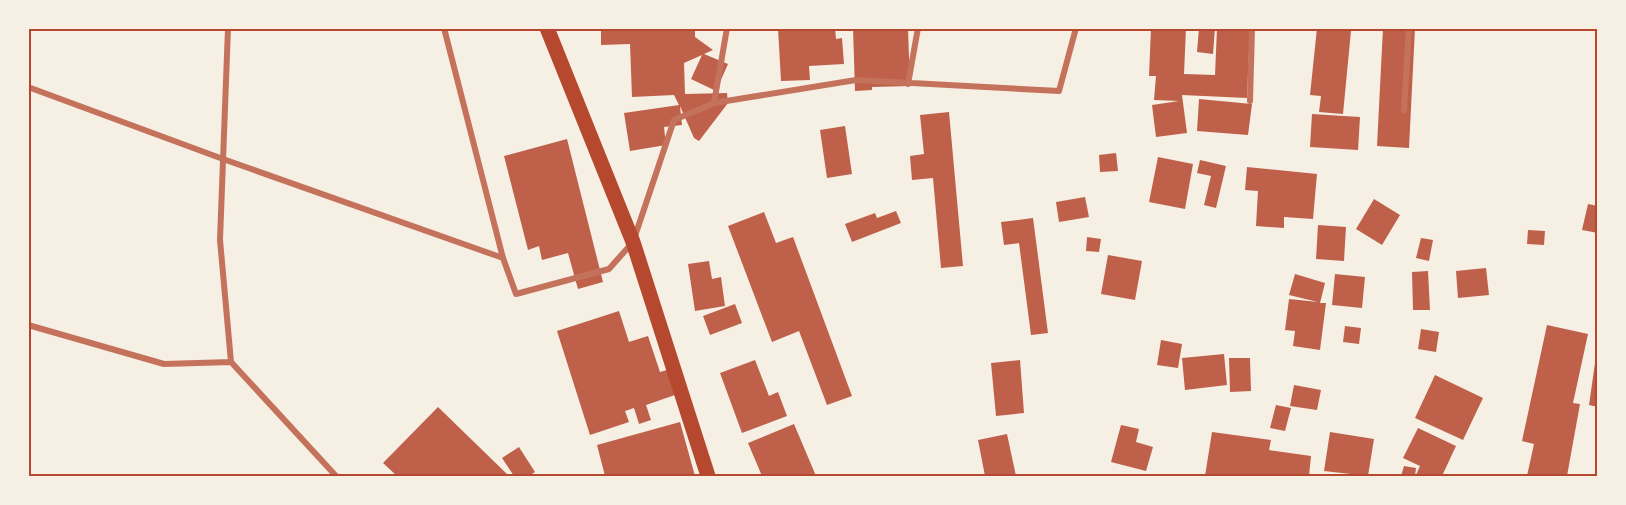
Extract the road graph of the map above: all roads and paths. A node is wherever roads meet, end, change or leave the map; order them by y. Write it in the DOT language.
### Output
graph roads {
  1 [pos="228,28"];
  2 [pos="444,28"];
  3 [pos="547,28"];
  4 [pos="727,28"];
  5 [pos="918,28"];
  6 [pos="1076,28"];
  7 [pos="1252,28"];
  8 [pos="1408,28"];
  9 [pos="908,84"];
  10 [pos="28,87"];
  11 [pos="1250,101"];
  12 [pos="714,103"];
  13 [pos="1404,110"];
  14 [pos="223,159"];
  15 [pos="633,242"];
  16 [pos="503,258"];
  17 [pos="28,325"];
  18 [pos="231,362"];
  19 [pos="336,477"];
  20 [pos="708,477"];
  1 -- 14 [label="street"];
  2 -- 16 [label="street"];
  3 -- 15 [label="main road"];
  4 -- 12 [label="street"];
  5 -- 9 [label="street"];
  6 -- 9 [label="street"];
  7 -- 11 [label="street"];
  8 -- 13 [label="street"];
  9 -- 12 [label="street"];
  10 -- 14 [label="street"];
  12 -- 15 [label="street"];
  14 -- 16 [label="street"];
  14 -- 18 [label="street"];
  15 -- 16 [label="street"];
  15 -- 20 [label="main road"];
  17 -- 18 [label="street"];
  18 -- 19 [label="street"];
}
